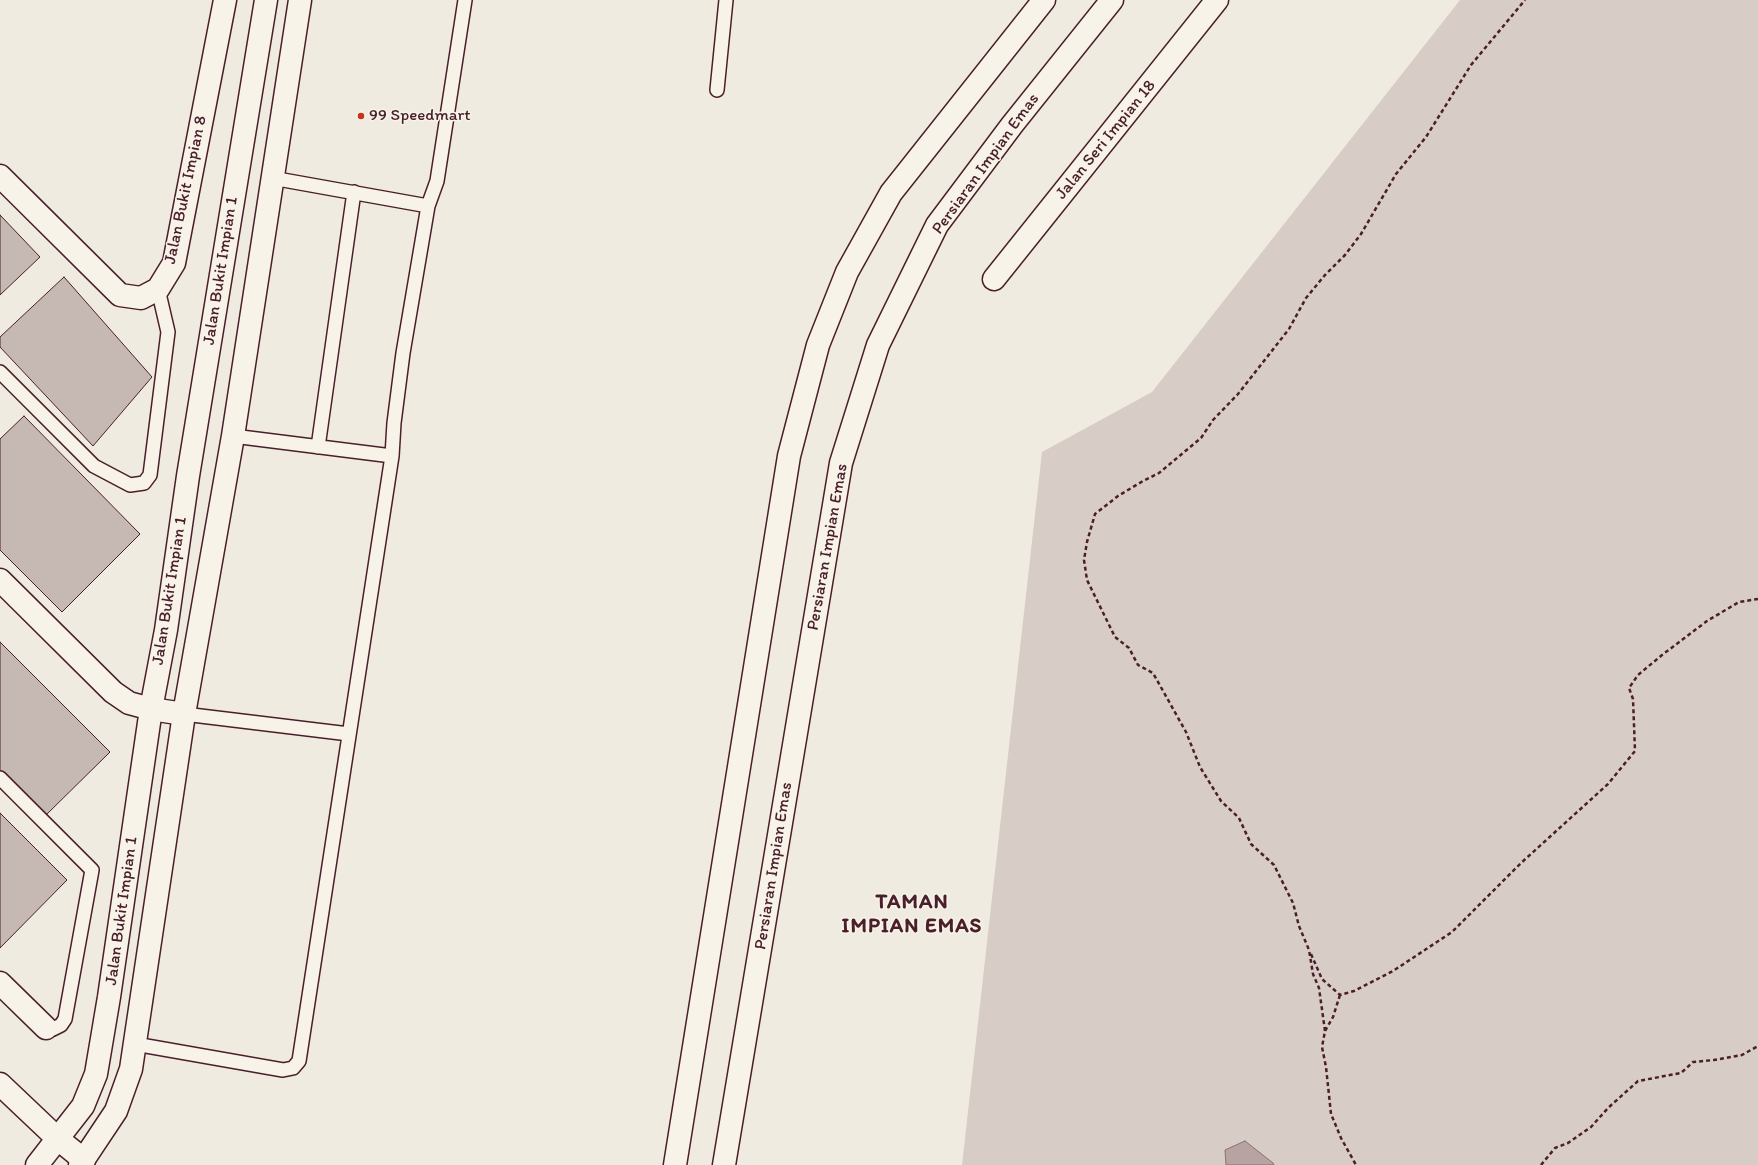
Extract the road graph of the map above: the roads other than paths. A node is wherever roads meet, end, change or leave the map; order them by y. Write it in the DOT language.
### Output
graph roads {
  1 [pos="225,0"];
  2 [pos="266,0"];
  3 [pos="300,0"];
  4 [pos="466,0"];
  5 [pos="726,0"];
  6 [pos="1044,0"];
  7 [pos="1112,0"];
  8 [pos="1217,0"];
  9 [pos="717,90"];
  10 [pos="0,176"];
  11 [pos="272,178"];
  12 [pos="354,192"];
  13 [pos="428,206"];
  14 [pos="994,279"];
  15 [pos="158,289"];
  16 [pos="0,372"];
  17 [pos="233,436"];
  18 [pos="318,447"];
  19 [pos="392,456"];
  20 [pos="0,580"];
  21 [pos="151,709"];
  22 [pos="184,714"];
  23 [pos="349,734"];
  24 [pos="0,778"];
  25 [pos="0,983"];
  26 [pos="46,1028"];
  27 [pos="135,1044"];
  28 [pos="0,1084"];
  29 [pos="58,1139"];
  30 [pos="82,1163"];
  31 [pos="37,1165"];
  32 [pos="675,1165"];
  33 [pos="724,1165"];
  1 -- 15 [label="street, Jalan Bukit Impian 8"];
  2 -- 21 [label="street, Jalan Bukit Impian 1"];
  3 -- 11 [label="street, Jalan Bukit Impian 1"];
  4 -- 13 [label="lane"];
  5 -- 9 [label="lane"];
  6 -- 32 [label="street"];
  7 -- 33 [label="street, Persiaran Impian Emas"];
  8 -- 14 [label="street, Jalan Seri Impian 18"];
  10 -- 15 [label="street"];
  11 -- 12 [label="lane"];
  11 -- 17 [label="street, Jalan Bukit Impian 1"];
  12 -- 13 [label="lane"];
  12 -- 18 [label="lane"];
  13 -- 19 [label="lane"];
  15 -- 16 [label="lane"];
  17 -- 18 [label="lane"];
  17 -- 22 [label="street, Jalan Bukit Impian 1"];
  18 -- 19 [label="lane"];
  19 -- 23 [label="lane"];
  20 -- 21 [label="street"];
  21 -- 22 [label="street"];
  21 -- 29 [label="street, Jalan Bukit Impian 1"];
  22 -- 23 [label="lane"];
  22 -- 27 [label="street, Jalan Bukit Impian 1"];
  23 -- 27 [label="lane"];
  24 -- 26 [label="lane"];
  25 -- 26 [label="street"];
  27 -- 30 [label="street, Jalan Bukit Impian 1"];
  28 -- 29 [label="street"];
  29 -- 30 [label="street"];
  29 -- 31 [label="street, Jalan Bukit Impian 1"];
}
